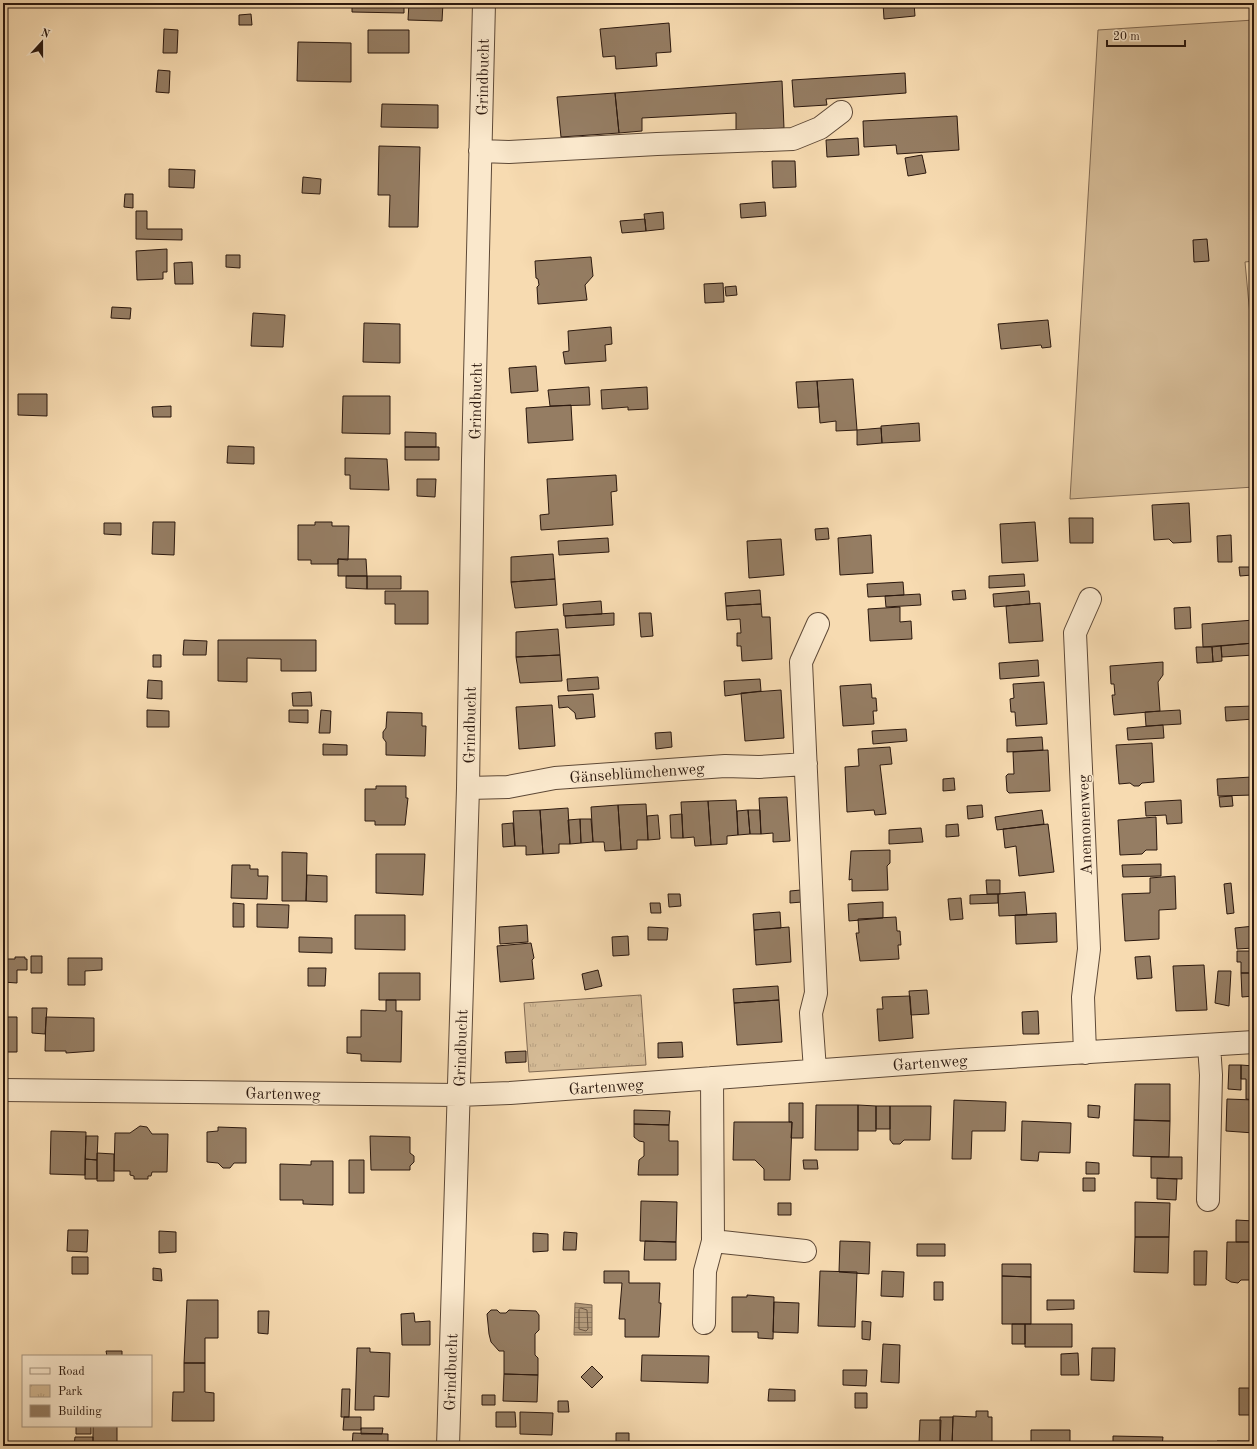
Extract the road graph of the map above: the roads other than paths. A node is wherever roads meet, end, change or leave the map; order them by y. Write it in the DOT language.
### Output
graph roads {
  1 [pos="484,3"];
  2 [pos="841,112"];
  3 [pos="480,151"];
  4 [pos="1090,599"];
  5 [pos="818,624"];
  6 [pos="806,764"];
  7 [pos="468,788"];
  8 [pos="1254,1042"];
  9 [pos="1209,1046"];
  10 [pos="1085,1053"];
  11 [pos="814,1070"];
  12 [pos="712,1078"];
  13 [pos="3,1090"];
  14 [pos="458,1095"];
  15 [pos="1208,1200"];
  16 [pos="713,1241"];
  17 [pos="805,1251"];
  18 [pos="704,1323"];
  19 [pos="448,1446"];
  1 -- 3 [label="street, Grindbucht"];
  2 -- 3 [label="street"];
  3 -- 7 [label="street, Grindbucht"];
  4 -- 10 [label="street, Anemonenweg"];
  5 -- 6 [label="street"];
  6 -- 7 [label="street, Gänseblümchenweg"];
  6 -- 11 [label="street"];
  7 -- 14 [label="street, Grindbucht"];
  8 -- 9 [label="street, Gartenweg"];
  9 -- 10 [label="street, Gartenweg"];
  9 -- 15 [label="street"];
  10 -- 11 [label="street, Gartenweg"];
  11 -- 12 [label="street, Gartenweg"];
  12 -- 14 [label="street, Gartenweg"];
  12 -- 16 [label="street"];
  13 -- 14 [label="street, Gartenweg"];
  14 -- 19 [label="street, Grindbucht"];
  16 -- 17 [label="street"];
  16 -- 18 [label="street"];
}
